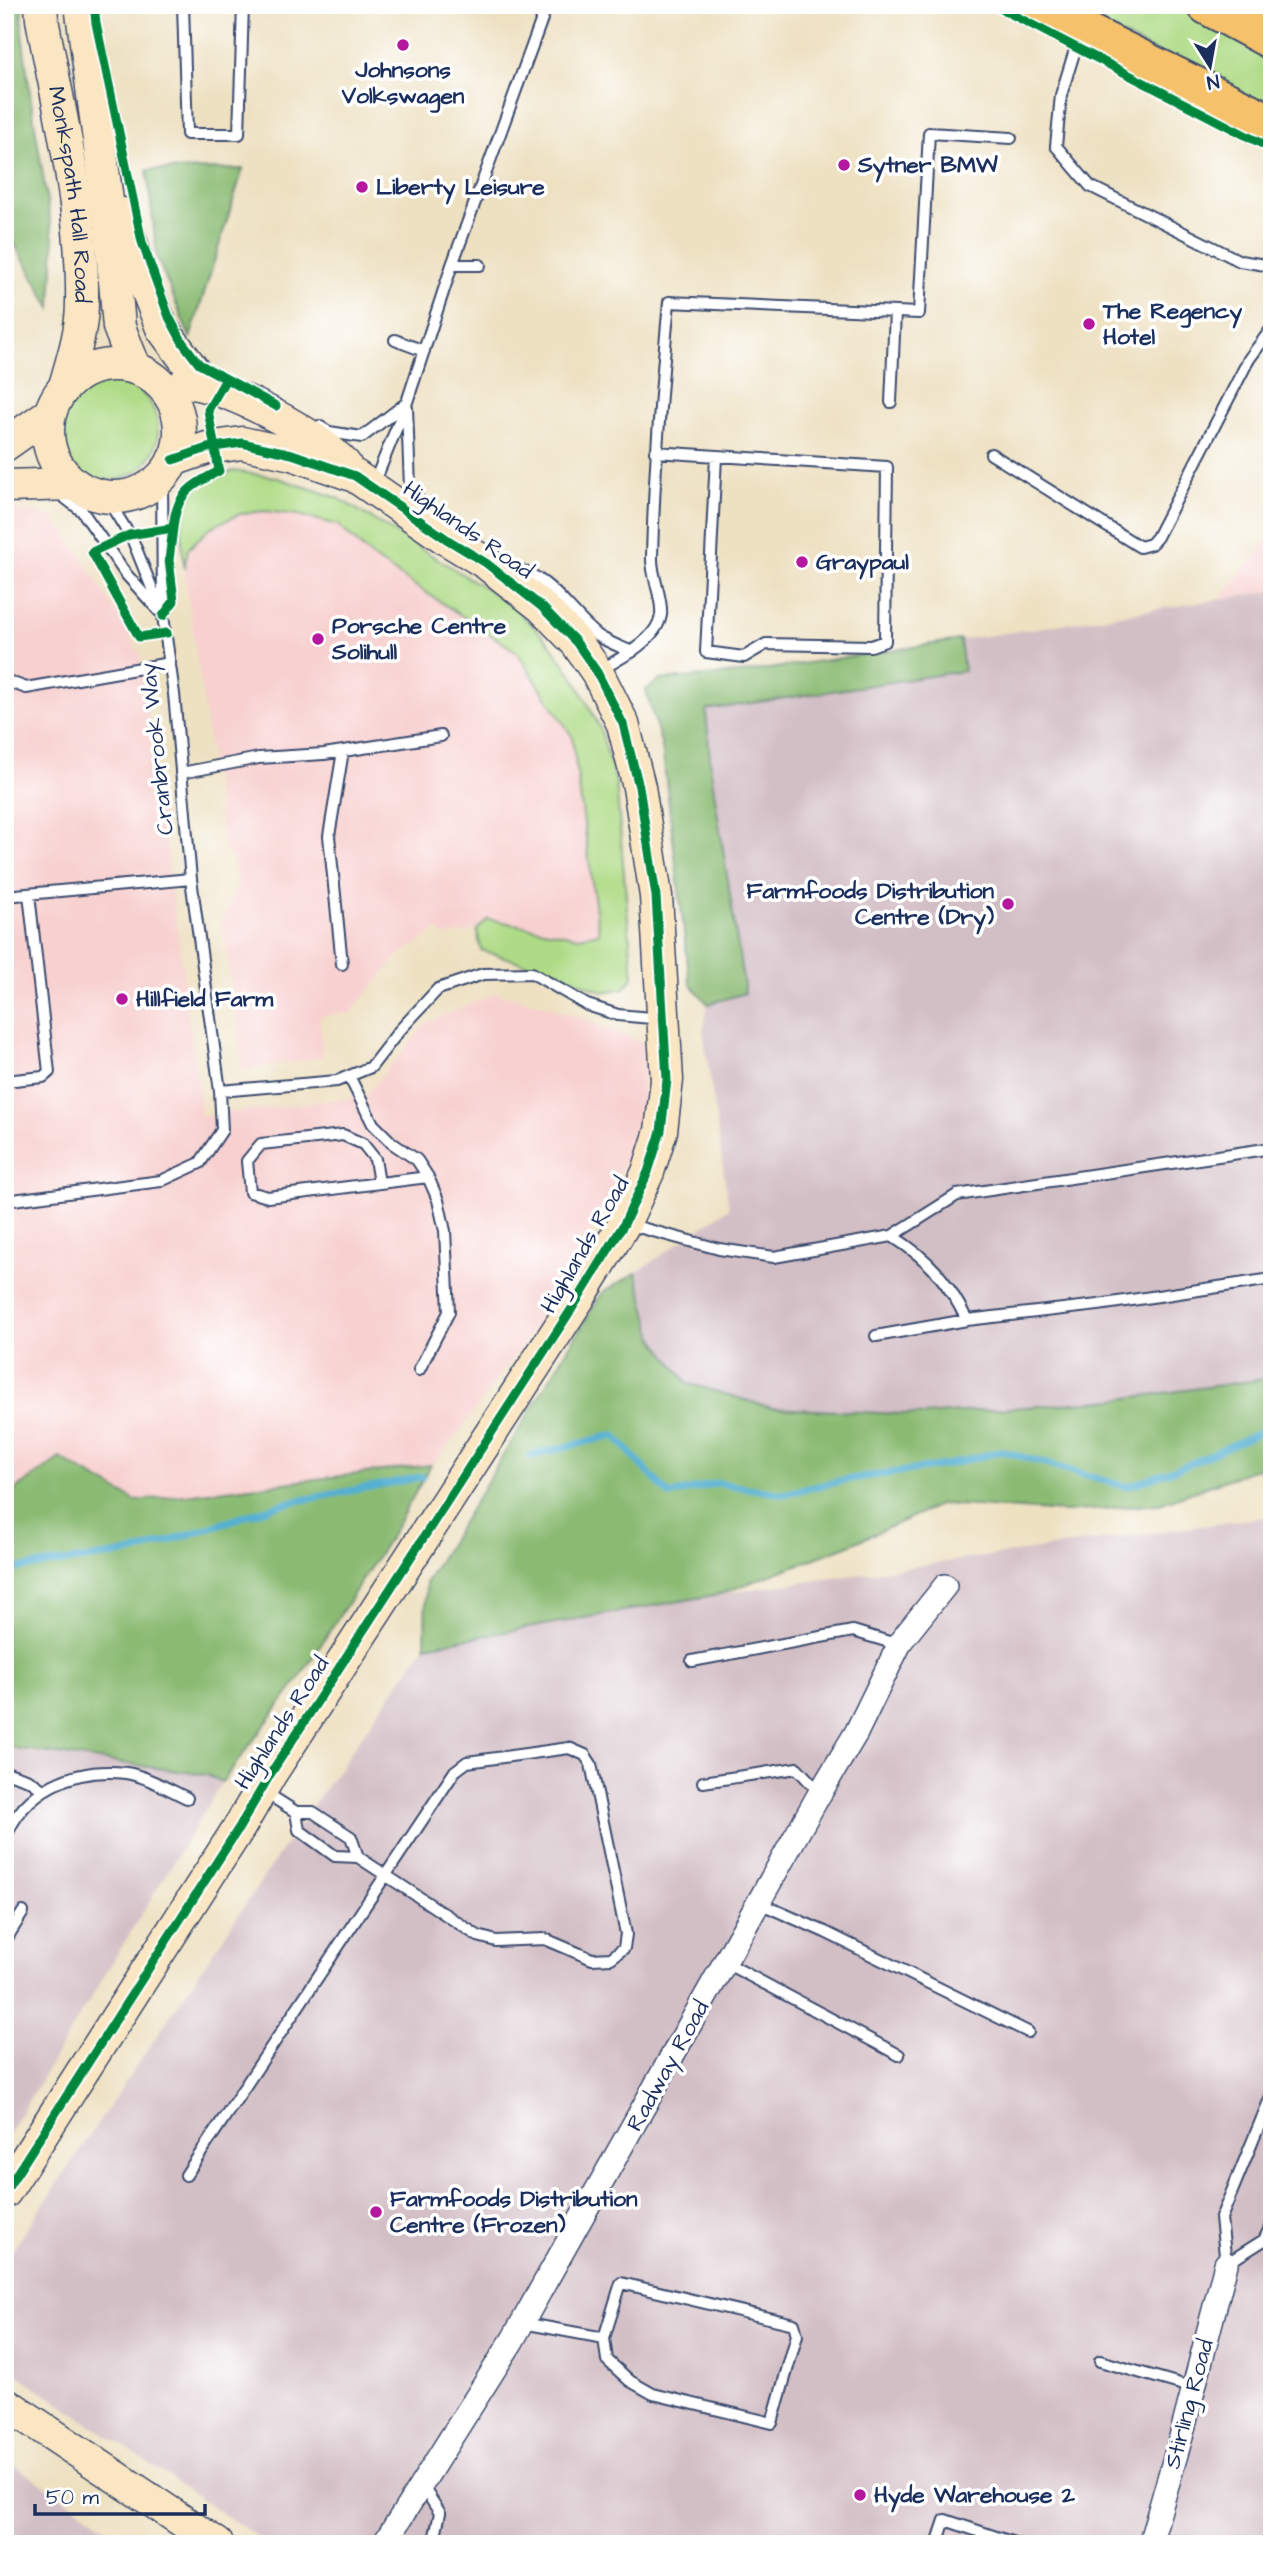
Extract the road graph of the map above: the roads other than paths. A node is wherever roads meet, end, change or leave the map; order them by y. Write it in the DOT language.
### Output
graph roads {
  1 [pos="41,5"];
  2 [pos="81,5"];
  3 [pos="183,5"];
  4 [pos="243,5"];
  5 [pos="547,5"];
  6 [pos="1030,5"];
  7 [pos="1207,5"];
  8 [pos="1081,32"];
  9 [pos="1272,40"];
  10 [pos="1272,124"];
  11 [pos="97,126"];
  12 [pos="1011,138"];
  13 [pos="452,265"];
  14 [pos="480,265"];
  15 [pos="1272,266"];
  16 [pos="895,312"];
  17 [pos="1272,328"];
  18 [pos="395,340"];
  19 [pos="424,351"];
  20 [pos="144,373"];
  21 [pos="204,384"];
  22 [pos="65,386"];
  23 [pos="407,402"];
  24 [pos="891,402"];
  25 [pos="259,409"];
  26 [pos="296,413"];
  27 [pos="50,414"];
  28 [pos="307,419"];
  29 [pos="5,445"];
  30 [pos="655,452"];
  31 [pos="991,454"];
  32 [pos="716,457"];
  33 [pos="167,468"];
  34 [pos="364,481"];
  35 [pos="5,486"];
  36 [pos="73,488"];
  37 [pos="448,540"];
  38 [pos="486,563"];
  39 [pos="163,616"];
  40 [pos="632,652"];
  41 [pos="170,663"];
  42 [pos="597,672"];
  43 [pos="5,680"];
  44 [pos="440,736"];
  45 [pos="343,751"];
  46 [pos="181,773"];
  47 [pos="191,878"];
  48 [pos="29,894"];
  49 [pos="5,896"];
  50 [pos="342,964"];
  51 [pos="664,1019"];
  52 [pos="349,1076"];
  53 [pos="5,1081"];
  54 [pos="220,1091"];
  55 [pos="1272,1147"];
  56 [pos="428,1177"];
  57 [pos="379,1183"];
  58 [pos="5,1186"];
  59 [pos="6,1201"];
  60 [pos="624,1224"];
  61 [pos="892,1236"];
  62 [pos="1272,1279"];
  63 [pos="967,1320"];
  64 [pos="876,1336"];
  65 [pos="419,1370"];
  66 [pos="944,1586"];
  67 [pos="899,1645"];
  68 [pos="692,1661"];
  69 [pos="5,1773"];
  70 [pos="703,1782"];
  71 [pos="42,1789"];
  72 [pos="261,1790"];
  73 [pos="820,1793"];
  74 [pos="187,1798"];
  75 [pos="296,1812"];
  76 [pos="5,1839"];
  77 [pos="358,1857"];
  78 [pos="385,1877"];
  79 [pos="759,1903"];
  80 [pos="23,1912"];
  81 [pos="5,1941"];
  82 [pos="726,1963"];
  83 [pos="1028,2032"];
  84 [pos="899,2055"];
  85 [pos="1272,2094"];
  86 [pos="186,2175"];
  87 [pos="5,2192"];
  88 [pos="1272,2224"];
  89 [pos="1226,2264"];
  90 [pos="523,2323"];
  91 [pos="604,2339"];
  92 [pos="1100,2361"];
  93 [pos="1194,2388"];
  94 [pos="5,2403"];
  95 [pos="421,2484"];
  96 [pos="217,2544"];
  97 [pos="384,2544"];
  98 [pos="433,2544"];
  99 [pos="937,2544"];
  100 [pos="1017,2544"];
  101 [pos="1150,2544"];
  1 -- 22 [label="street, Monkspath Hall Road"];
  2 -- 11 [label="street, Monkspath Hall Road"];
  3 -- 4 [label="lane"];
  5 -- 13 [label="lane"];
  6 -- 8 [label="highway"];
  7 -- 9 [label="highway"];
  8 -- 10 [label="highway"];
  8 -- 15 [label="lane"];
  11 -- 20 [label="street, Monkspath Hall Road"];
  11 -- 21 [label="street, Monkspath Hall Road"];
  12 -- 16 [label="lane"];
  13 -- 14 [label="lane"];
  13 -- 19 [label="lane"];
  16 -- 24 [label="lane"];
  16 -- 30 [label="lane"];
  17 -- 31 [label="lane"];
  18 -- 19 [label="lane"];
  19 -- 23 [label="lane"];
  20 -- 21 [label="street, Highlands Road"];
  20 -- 22 [label="street"];
  20 -- 33 [label="street, Monkspath Hall Road"];
  21 -- 25 [label="street, Highlands Road"];
  22 -- 27 [label="street, Monkspath Hall Road"];
  23 -- 28 [label="lane"];
  23 -- 34 [label="lane"];
  23 -- 37 [label="lane"];
  25 -- 26 [label="lane"];
  25 -- 34 [label="street, Highlands Road"];
  27 -- 29 [label="street, Monkspath Hall Road"];
  27 -- 36 [label="street, Monkspath Hall Road"];
  30 -- 32 [label="lane"];
  30 -- 40 [label="lane"];
  32 -- 32 [label="lane"];
  33 -- 34 [label="street, Highlands Road"];
  33 -- 36 [label="street"];
  33 -- 39 [label="lane"];
  34 -- 37 [label="street, Highlands Road"];
  35 -- 36 [label="street"];
  36 -- 39 [label="lane"];
  36 -- 39 [label="lane"];
  37 -- 38 [label="street, Highlands Road"];
  38 -- 40 [label="lane"];
  38 -- 42 [label="street, Highlands Road"];
  39 -- 41 [label="lane, Cranbrook Way"];
  40 -- 42 [label="lane"];
  41 -- 43 [label="lane"];
  41 -- 46 [label="lane, Cranbrook Way"];
  42 -- 51 [label="street, Highlands Road"];
  44 -- 45 [label="lane"];
  45 -- 46 [label="lane"];
  45 -- 50 [label="lane"];
  46 -- 47 [label="lane, Cranbrook Way"];
  47 -- 48 [label="lane"];
  47 -- 54 [label="lane, Cranbrook Way"];
  48 -- 49 [label="lane"];
  48 -- 53 [label="lane"];
  51 -- 52 [label="lane"];
  51 -- 60 [label="street, Highlands Road"];
  52 -- 54 [label="lane"];
  52 -- 56 [label="lane"];
  54 -- 59 [label="lane, Cranbrook Way"];
  55 -- 61 [label="lane"];
  56 -- 57 [label="lane"];
  56 -- 65 [label="lane"];
  57 -- 57 [label="lane"];
  58 -- 59 [label="lane"];
  60 -- 61 [label="lane"];
  60 -- 72 [label="street, Highlands Road"];
  61 -- 63 [label="lane"];
  62 -- 63 [label="lane"];
  63 -- 64 [label="lane"];
  66 -- 67 [label="street, Radway Road"];
  67 -- 68 [label="lane"];
  67 -- 73 [label="street, Radway Road"];
  69 -- 71 [label="lane"];
  70 -- 73 [label="lane"];
  71 -- 74 [label="lane"];
  71 -- 76 [label="lane"];
  72 -- 75 [label="lane"];
  72 -- 87 [label="street, Highlands Road"];
  73 -- 79 [label="street, Radway Road"];
  75 -- 77 [label="lane"];
  75 -- 77 [label="lane"];
  77 -- 78 [label="lane"];
  78 -- 78 [label="lane"];
  78 -- 86 [label="lane"];
  79 -- 82 [label="street, Radway Road"];
  79 -- 83 [label="lane"];
  80 -- 81 [label="lane"];
  82 -- 84 [label="lane"];
  82 -- 90 [label="street, Radway Road"];
  85 -- 89 [label="lane"];
  88 -- 89 [label="lane"];
  89 -- 93 [label="street, Stirling Road"];
  90 -- 91 [label="lane"];
  90 -- 95 [label="street, Radway Road"];
  91 -- 91 [label="lane"];
  92 -- 93 [label="lane"];
  93 -- 101 [label="street, Stirling Road"];
  94 -- 96 [label="street"];
  95 -- 97 [label="street, Radway Road"];
  95 -- 98 [label="lane"];
  99 -- 100 [label="lane"];
}
